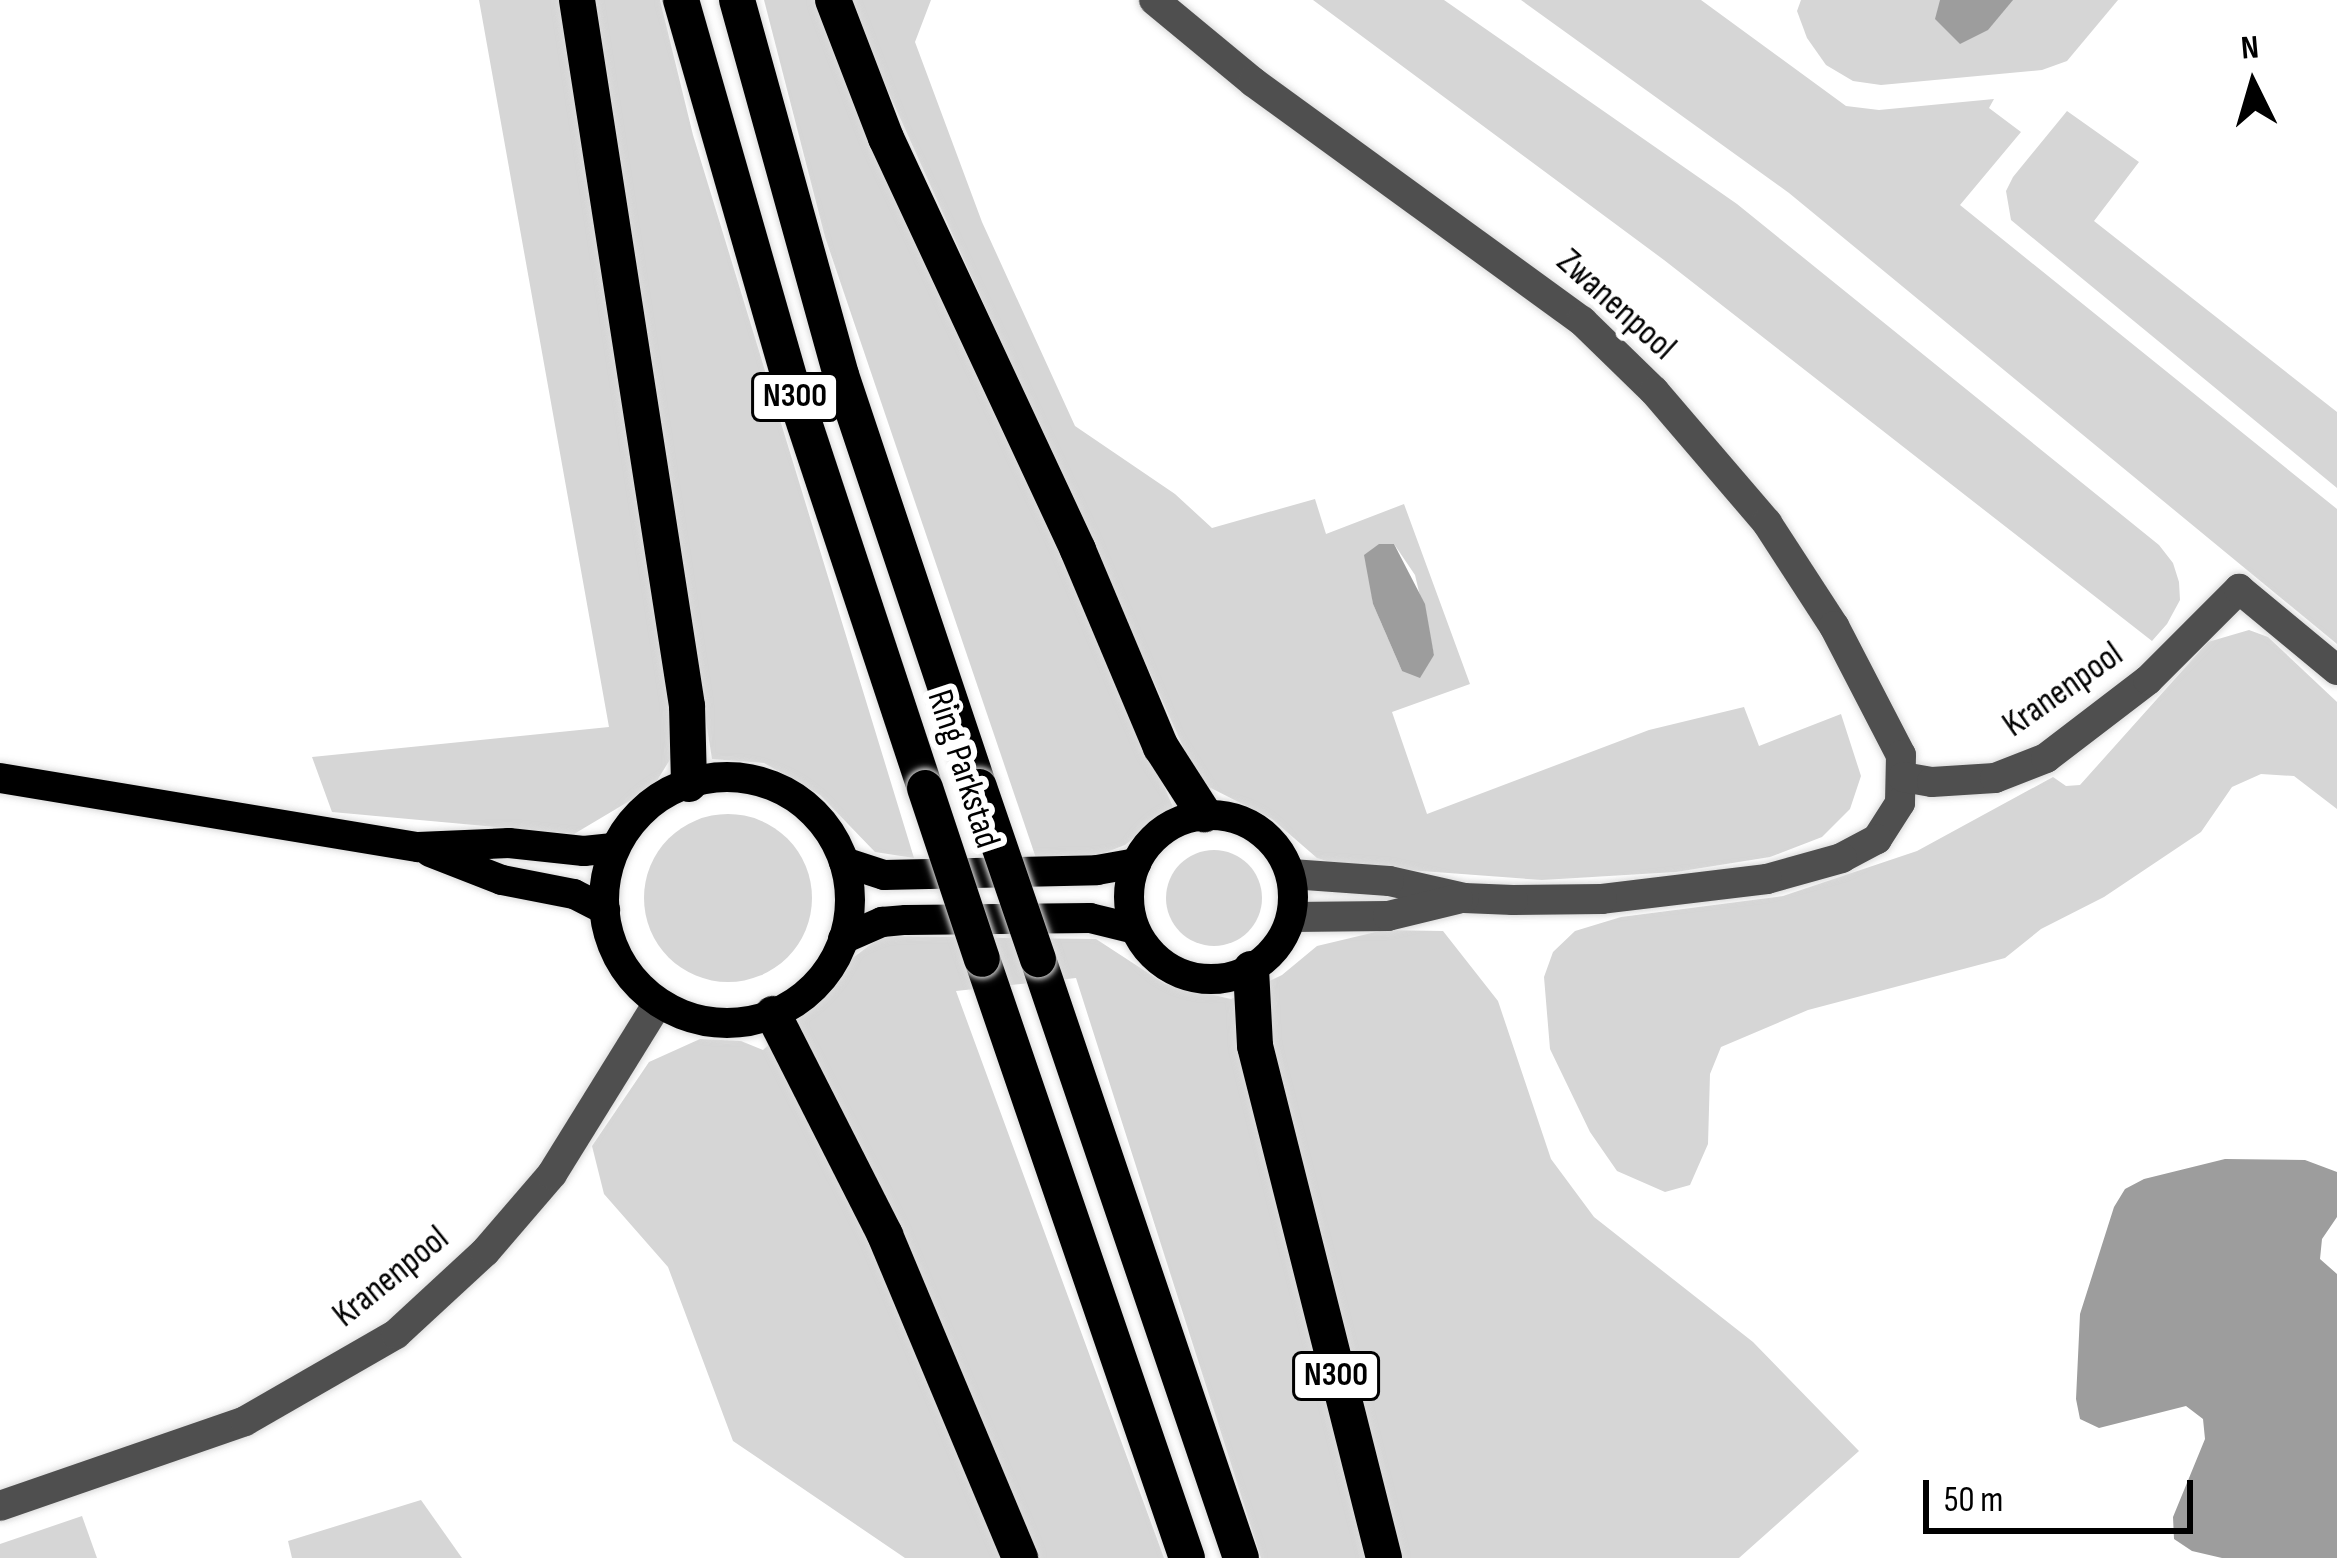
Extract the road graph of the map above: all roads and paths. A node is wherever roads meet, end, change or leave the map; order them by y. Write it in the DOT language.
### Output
graph roads {
  1 [pos="577,0"];
  2 [pos="682,0"];
  3 [pos="737,0"];
  4 [pos="833,0"];
  5 [pos="1154,0"];
  6 [pos="2337,670"];
  7 [pos="1904,777"];
  8 [pos="0,778"];
  9 [pos="689,784"];
  10 [pos="1204,814"];
  11 [pos="418,847"];
  12 [pos="613,848"];
  13 [pos="844,862"];
  14 [pos="1136,863"];
  15 [pos="1291,874"];
  16 [pos="1464,898"];
  17 [pos="605,910"];
  18 [pos="1292,917"];
  19 [pos="1135,928"];
  20 [pos="843,939"];
  21 [pos="1251,969"];
  22 [pos="658,1003"];
  23 [pos="773,1014"];
  24 [pos="0,1506"];
  25 [pos="1020,1558"];
  26 [pos="1187,1558"];
  27 [pos="1241,1558"];
  28 [pos="1384,1558"];
  1 -- 9 [label="highway"];
  2 -- 26 [label="highway, Ring Parkstad / N300, bridge"];
  3 -- 27 [label="highway, Ring Parkstad / N300, bridge"];
  4 -- 10 [label="highway"];
  5 -- 7 [label="street, Zwanenpool"];
  6 -- 7 [label="street, Kranenpool"];
  7 -- 16 [label="street"];
  8 -- 11 [label="main road"];
  9 -- 12 [label="main road"];
  9 -- 13 [label="main road"];
  10 -- 14 [label="main road"];
  10 -- 15 [label="main road"];
  11 -- 12 [label="main road"];
  11 -- 17 [label="main road"];
  12 -- 17 [label="main road"];
  13 -- 14 [label="main road"];
  13 -- 20 [label="main road"];
  14 -- 19 [label="main road"];
  15 -- 16 [label="street"];
  15 -- 18 [label="main road"];
  16 -- 18 [label="street"];
  17 -- 22 [label="main road"];
  18 -- 21 [label="main road"];
  19 -- 20 [label="main road"];
  19 -- 21 [label="main road"];
  20 -- 23 [label="main road"];
  21 -- 28 [label="highway, N300"];
  22 -- 23 [label="main road"];
  22 -- 24 [label="street, Kranenpool"];
  23 -- 25 [label="highway"];
}
